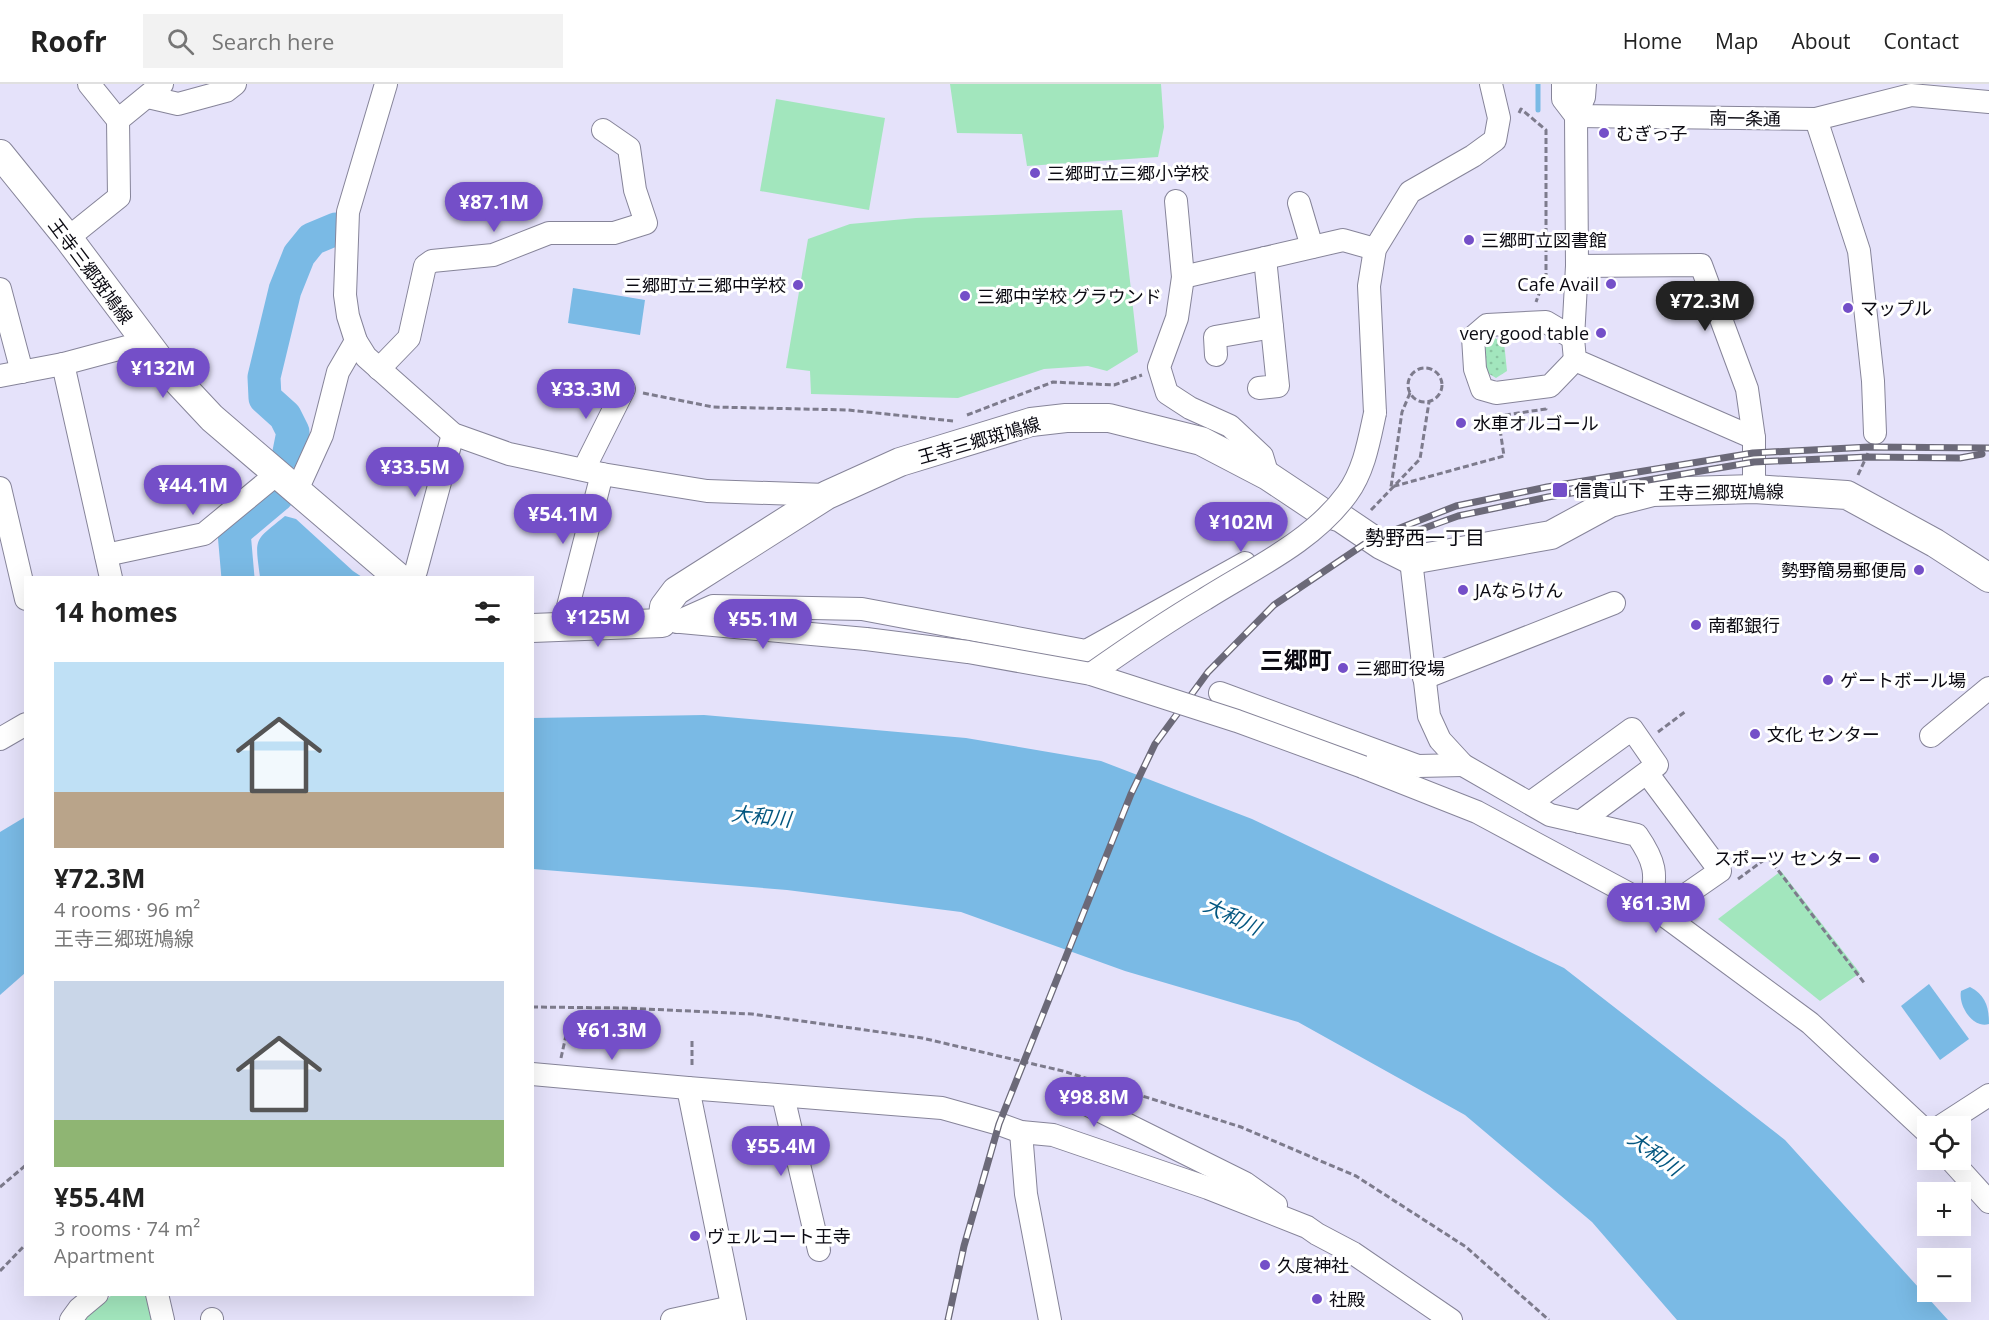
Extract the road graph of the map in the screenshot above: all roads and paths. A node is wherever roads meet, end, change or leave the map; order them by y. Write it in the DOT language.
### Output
graph roads {
  1 [pos="89,84"];
  2 [pos="235,84"];
  3 [pos="386,84"];
  4 [pos="1491,84"];
  5 [pos="1563,84"];
  6 [pos="1584,84"];
  7 [pos="1912,90"];
  8 [pos="155,91"];
  9 [pos="1989,102"];
  10 [pos="1518,116"];
  11 [pos="1575,116"];
  12 [pos="1816,119"];
  13 [pos="118,120"];
  14 [pos="603,130"];
  15 [pos="0,154"];
  16 [pos="1176,201"];
  17 [pos="1299,203"];
  18 [pos="68,238"];
  19 [pos="1312,247"];
  20 [pos="1375,249"];
  21 [pos="1265,258"];
  22 [pos="1576,266"];
  23 [pos="1183,277"];
  24 [pos="0,289"];
  25 [pos="1536,302"];
  26 [pos="1272,327"];
  27 [pos="356,341"];
  28 [pos="145,342"];
  29 [pos="1216,355"];
  30 [pos="63,364"];
  31 [pos="1160,367"];
  32 [pos="379,369"];
  33 [pos="11,374"];
  34 [pos="1259,388"];
  35 [pos="624,389"];
  36 [pos="1410,393"];
  37 [pos="1546,399"];
  38 [pos="1429,402"];
  39 [pos="964,416"];
  40 [pos="953,421"];
  41 [pos="1875,433"];
  42 [pos="453,434"];
  43 [pos="1754,438"];
  44 [pos="593,472"];
  45 [pos="1268,476"];
  46 [pos="287,481"];
  47 [pos="1391,487"];
  48 [pos="0,488"];
  49 [pos="1754,489"];
  50 [pos="827,495"];
  51 [pos="1847,495"];
  52 [pos="1322,512"];
  53 [pos="1355,527"];
  54 [pos="106,555"];
  55 [pos="1411,560"];
  56 [pos="111,576"];
  57 [pos="397,576"];
  58 [pos="413,576"];
  59 [pos="1989,578"];
  60 [pos="24,590"];
  61 [pos="1614,603"];
  62 [pos="669,622"];
  63 [pos="563,626"];
  64 [pos="534,628"];
  65 [pos="1091,674"];
  66 [pos="1424,678"];
  67 [pos="1989,688"];
  68 [pos="1220,693"];
  69 [pos="24,725"];
  70 [pos="1931,736"];
  71 [pos="0,739"];
  72 [pos="1463,765"];
  73 [pos="1647,773"];
  74 [pos="1530,803"];
  75 [pos="1580,822"];
  76 [pos="1731,884"];
  77 [pos="1650,905"];
  78 [pos="1865,984"];
  79 [pos="567,1031"];
  80 [pos="692,1041"];
  81 [pos="544,1072"];
  82 [pos="690,1077"];
  83 [pos="1989,1095"];
  84 [pos="783,1096"];
  85 [pos="1080,1101"];
  86 [pos="1956,1116"];
  87 [pos="1917,1123"];
  88 [pos="1021,1132"];
  89 [pos="24,1167"];
  90 [pos="1960,1170"];
  91 [pos="0,1187"];
  92 [pos="1989,1202"];
  93 [pos="1307,1227"];
  94 [pos="24,1246"];
  95 [pos="819,1250"];
  96 [pos="0,1259"];
  97 [pos="5,1263"];
  98 [pos="0,1271"];
  99 [pos="95,1296"];
  100 [pos="157,1296"];
  101 [pos="733,1314"];
  102 [pos="71,1320"];
  103 [pos="163,1320"];
  104 [pos="672,1320"];
  105 [pos="1050,1320"];
  106 [pos="1451,1320"];
  1 -- 13 [label="street"];
  2 -- 8 [label="street"];
  3 -- 27 [label="street"];
  4 -- 20 [label="street"];
  5 -- 11 [label="street"];
  6 -- 11 [label="street"];
  7 -- 9 [label="street, 南一条通"];
  7 -- 12 [label="street, 南一条通"];
  8 -- 13 [label="street"];
  10 -- 25 [label="path"];
  11 -- 12 [label="street, 南一条通"];
  11 -- 22 [label="street"];
  12 -- 41 [label="street"];
  13 -- 18 [label="street"];
  14 -- 32 [label="street"];
  15 -- 18 [label="main road, 王寺三郷斑鳩線"];
  16 -- 23 [label="street"];
  17 -- 19 [label="street"];
  18 -- 28 [label="main road, 王寺三郷斑鳩線"];
  19 -- 20 [label="street"];
  19 -- 21 [label="street"];
  20 -- 65 [label="street, bridge"];
  21 -- 23 [label="street"];
  21 -- 26 [label="street"];
  22 -- 43 [label="street"];
  22 -- 43 [label="street"];
  23 -- 31 [label="street"];
  24 -- 33 [label="street"];
  26 -- 29 [label="street"];
  26 -- 34 [label="street"];
  27 -- 32 [label="street"];
  27 -- 46 [label="street"];
  28 -- 30 [label="street"];
  28 -- 46 [label="main road, 王寺三郷斑鳩線"];
  30 -- 33 [label="street"];
  30 -- 54 [label="street"];
  31 -- 39 [label="path"];
  31 -- 45 [label="street"];
  32 -- 42 [label="street"];
  35 -- 40 [label="path"];
  35 -- 44 [label="street"];
  36 -- 38 [label="path"];
  36 -- 38 [label="path"];
  36 -- 47 [label="path"];
  37 -- 47 [label="path"];
  38 -- 47 [label="path"];
  41 -- 51 [label="path"];
  42 -- 44 [label="street"];
  42 -- 58 [label="street"];
  43 -- 49 [label="street"];
  44 -- 50 [label="street"];
  44 -- 63 [label="street"];
  45 -- 50 [label="main road, 王寺三郷斑鳩線"];
  45 -- 52 [label="main road, 王寺三郷斑鳩線"];
  46 -- 54 [label="street"];
  46 -- 57 [label="main road, 王寺三郷斑鳩線"];
  47 -- 53 [label="path"];
  48 -- 60 [label="street"];
  49 -- 51 [label="main road, 王寺三郷斑鳩線"];
  49 -- 55 [label="main road, 王寺三郷斑鳩線"];
  50 -- 62 [label="main road, 王寺三郷斑鳩線"];
  51 -- 59 [label="main road, 王寺三郷斑鳩線"];
  52 -- 53 [label="main road, 王寺三郷斑鳩線"];
  52 -- 62 [label="street"];
  53 -- 55 [label="main road, 王寺三郷斑鳩線"];
  54 -- 56 [label="street"];
  55 -- 66 [label="street"];
  61 -- 66 [label="street"];
  62 -- 63 [label="main road"];
  62 -- 65 [label="street, bridge"];
  63 -- 64 [label="main road"];
  65 -- 77 [label="street, bridge"];
  66 -- 72 [label="street"];
  67 -- 70 [label="street"];
  68 -- 72 [label="street"];
  69 -- 71 [label="street"];
  72 -- 74 [label="street"];
  73 -- 74 [label="street"];
  73 -- 75 [label="street"];
  73 -- 77 [label="street"];
  74 -- 75 [label="street"];
  75 -- 77 [label="street"];
  76 -- 78 [label="path"];
  77 -- 87 [label="street"];
  79 -- 81 [label="path"];
  80 -- 82 [label="path"];
  81 -- 82 [label="street"];
  82 -- 84 [label="street"];
  82 -- 101 [label="street"];
  83 -- 86 [label="street"];
  84 -- 88 [label="street"];
  84 -- 95 [label="street"];
  85 -- 93 [label="street"];
  88 -- 93 [label="street"];
  88 -- 105 [label="street"];
  89 -- 91 [label="path"];
  90 -- 92 [label="street"];
  93 -- 106 [label="street"];
  94 -- 97 [label="path"];
  96 -- 97 [label="path"];
  97 -- 98 [label="path"];
  99 -- 102 [label="street"];
  100 -- 103 [label="street"];
  101 -- 104 [label="street"];
}
